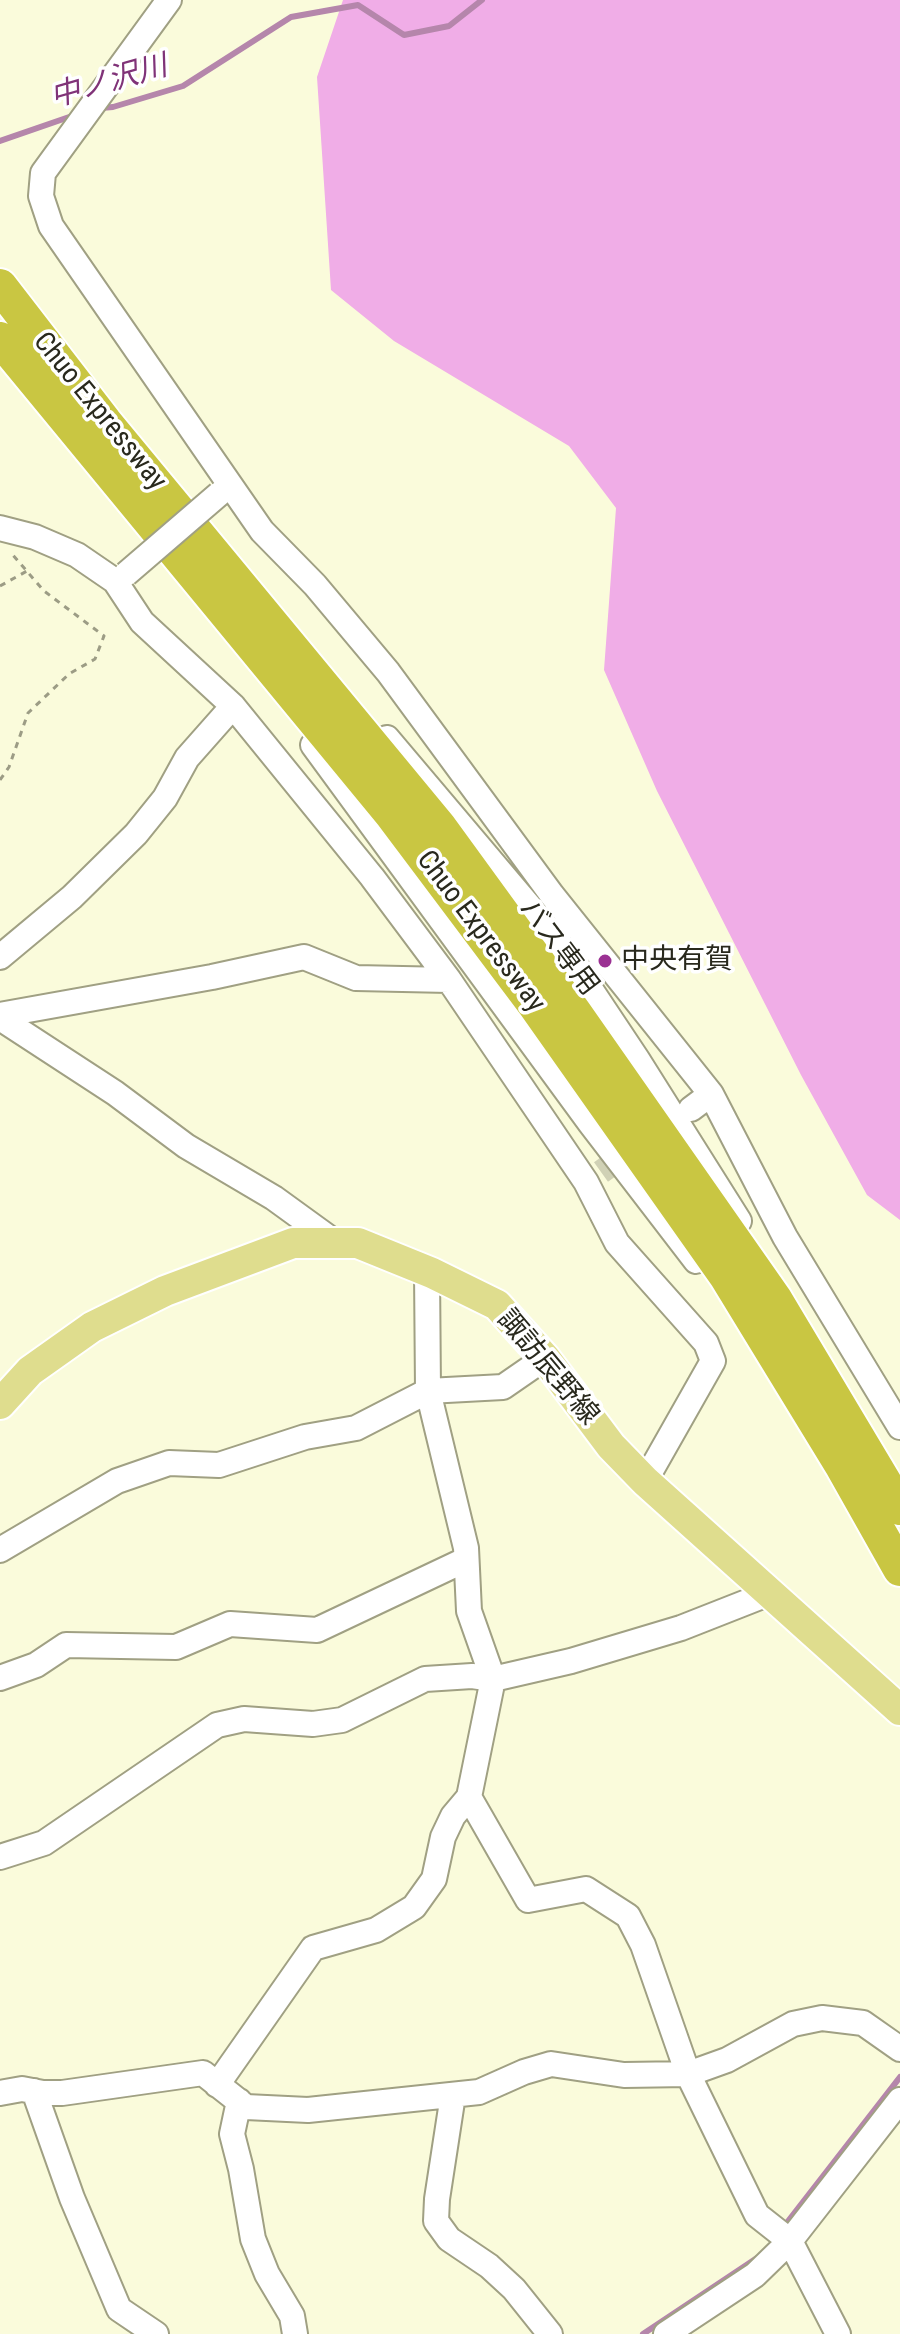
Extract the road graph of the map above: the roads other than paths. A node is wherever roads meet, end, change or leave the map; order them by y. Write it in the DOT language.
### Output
graph roads {
  1 [pos="169,0"];
  2 [pos="0,286"];
  3 [pos="0,339"];
  4 [pos="224,489"];
  5 [pos="1,528"];
  6 [pos="120,578"];
  7 [pos="233,706"];
  8 [pos="0,957"];
  9 [pos="449,980"];
  10 [pos="0,1016"];
  11 [pos="711,1094"];
  12 [pos="691,1109"];
  13 [pos="336,1243"];
  14 [pos="427,1271"];
  15 [pos="545,1358"];
  16 [pos="428,1391"];
  17 [pos="0,1404"];
  18 [pos="900,1427"];
  19 [pos="645,1481"];
  20 [pos="900,1508"];
  21 [pos="0,1550"];
  22 [pos="465,1560"];
  23 [pos="900,1569"];
  24 [pos="770,1593"];
  25 [pos="0,1678"];
  26 [pos="493,1679"];
  27 [pos="900,1710"];
  28 [pos="469,1797"];
  29 [pos="0,1857"];
  30 [pos="900,2049"];
  31 [pos="688,2074"];
  32 [pos="217,2085"];
  33 [pos="34,2091"];
  34 [pos="0,2093"];
  35 [pos="453,2095"];
  36 [pos="900,2100"];
  37 [pos="239,2101"];
  38 [pos="790,2241"];
  39 [pos="156,2334"];
  40 [pos="295,2334"];
  41 [pos="550,2334"];
  42 [pos="666,2334"];
  43 [pos="838,2334"];
  1 -- 4 [label="street"];
  2 -- 20 [label="highway, Chuo Expressway"];
  3 -- 23 [label="highway, Chuo Expressway"];
  4 -- 6 [label="street, bridge"];
  4 -- 11 [label="street"];
  5 -- 6 [label="street"];
  6 -- 7 [label="street"];
  7 -- 8 [label="street"];
  7 -- 9 [label="street"];
  9 -- 10 [label="street"];
  9 -- 19 [label="street"];
  10 -- 13 [label="street"];
  11 -- 12 [label="street"];
  11 -- 18 [label="street"];
  13 -- 14 [label="main road, 諏訪辰野線"];
  13 -- 17 [label="main road, 諏訪辰野線"];
  14 -- 15 [label="main road, 諏訪辰野線"];
  14 -- 16 [label="street"];
  15 -- 16 [label="street"];
  15 -- 19 [label="main road, 諏訪辰野線"];
  16 -- 21 [label="street"];
  16 -- 22 [label="street"];
  19 -- 24 [label="main road, 諏訪辰野線"];
  22 -- 25 [label="street"];
  22 -- 26 [label="street"];
  24 -- 26 [label="street"];
  24 -- 27 [label="main road, 諏訪辰野線"];
  26 -- 28 [label="street"];
  26 -- 29 [label="street"];
  28 -- 31 [label="street"];
  28 -- 32 [label="street"];
  30 -- 31 [label="street"];
  31 -- 35 [label="street"];
  31 -- 38 [label="street"];
  32 -- 33 [label="street"];
  32 -- 37 [label="street"];
  33 -- 34 [label="street"];
  33 -- 39 [label="street"];
  35 -- 37 [label="street"];
  35 -- 41 [label="street"];
  36 -- 38 [label="street"];
  37 -- 40 [label="street"];
  38 -- 42 [label="street"];
  38 -- 43 [label="street"];
}
